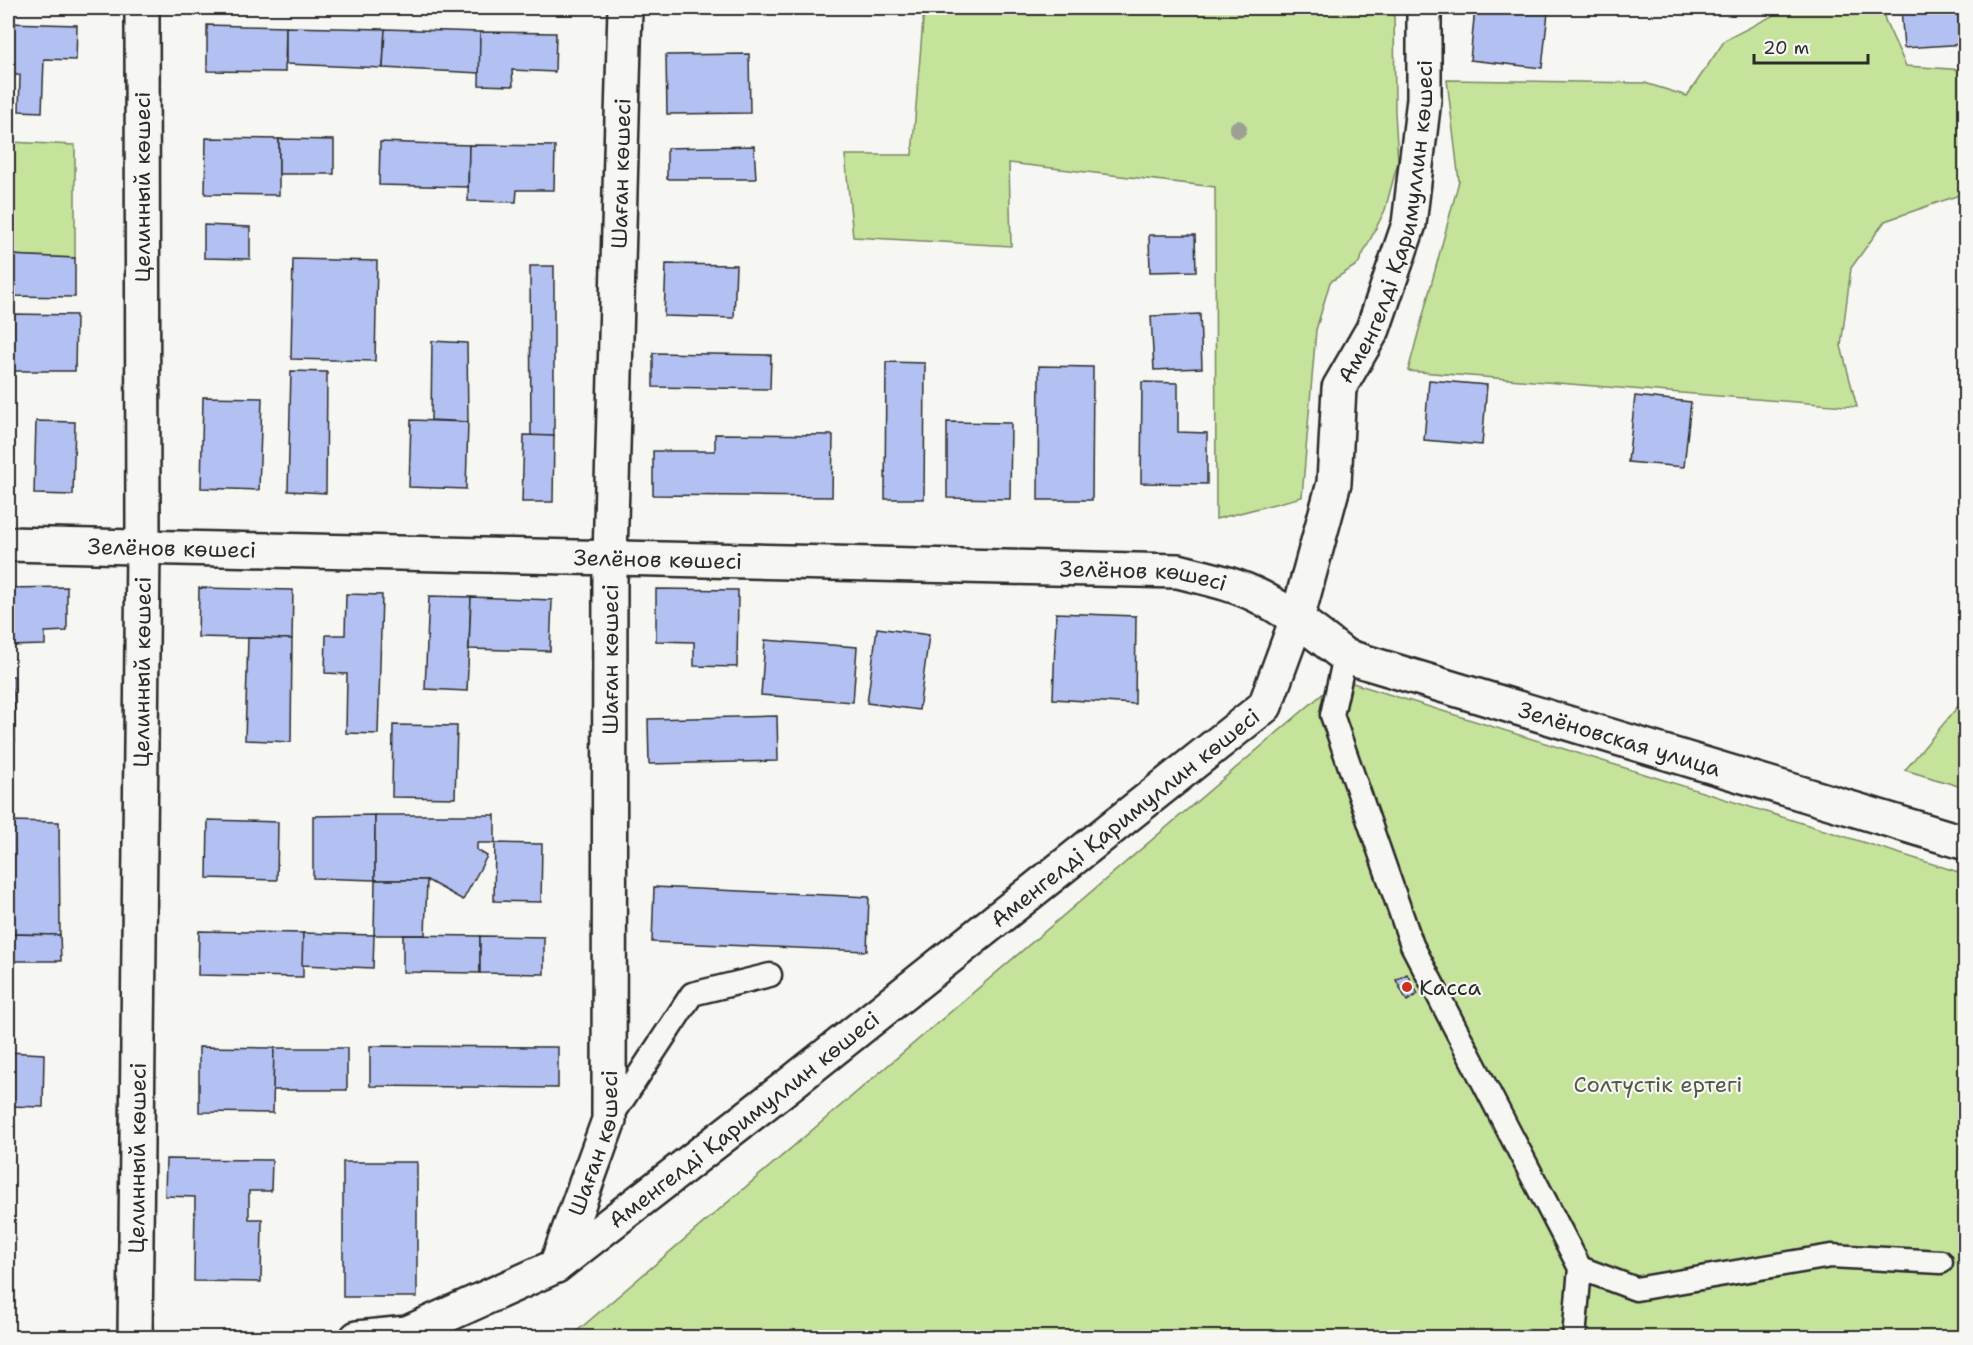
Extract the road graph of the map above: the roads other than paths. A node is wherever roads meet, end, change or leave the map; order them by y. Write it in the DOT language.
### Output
graph roads {
  1 [pos="142,8"];
  2 [pos="625,8"];
  3 [pos="1424,8"];
  4 [pos="8,544"];
  5 [pos="142,547"];
  6 [pos="610,558"];
  7 [pos="1297,619"];
  8 [pos="1346,656"];
  9 [pos="1959,841"];
  10 [pos="770,975"];
  11 [pos="609,1120"];
  12 [pos="1941,1262"];
  13 [pos="556,1266"];
  14 [pos="1580,1269"];
  15 [pos="135,1338"];
  16 [pos="357,1338"];
  17 [pos="1574,1338"];
  1 -- 5 [label="street, Целинный көшесі"];
  2 -- 6 [label="street, Шаған көшесі"];
  3 -- 7 [label="street, Аменгелді Қаримуллин көшесі"];
  4 -- 5 [label="street, Зелёнов көшесі"];
  5 -- 6 [label="street, Зелёнов көшесі"];
  5 -- 15 [label="street, Целинный көшесі"];
  6 -- 7 [label="street, Зелёнов көшесі"];
  6 -- 11 [label="street, Шаған көшесі"];
  7 -- 8 [label="street, Зелёновская улица"];
  7 -- 13 [label="street, Аменгелді Қаримуллин көшесі"];
  8 -- 9 [label="street, Зелёновская улица"];
  8 -- 14 [label="lane"];
  10 -- 11 [label="lane"];
  11 -- 13 [label="street, Шаған көшесі"];
  12 -- 14 [label="lane"];
  13 -- 16 [label="street, Аменгелді Қаримуллин көшесі"];
  14 -- 17 [label="lane"];
}
